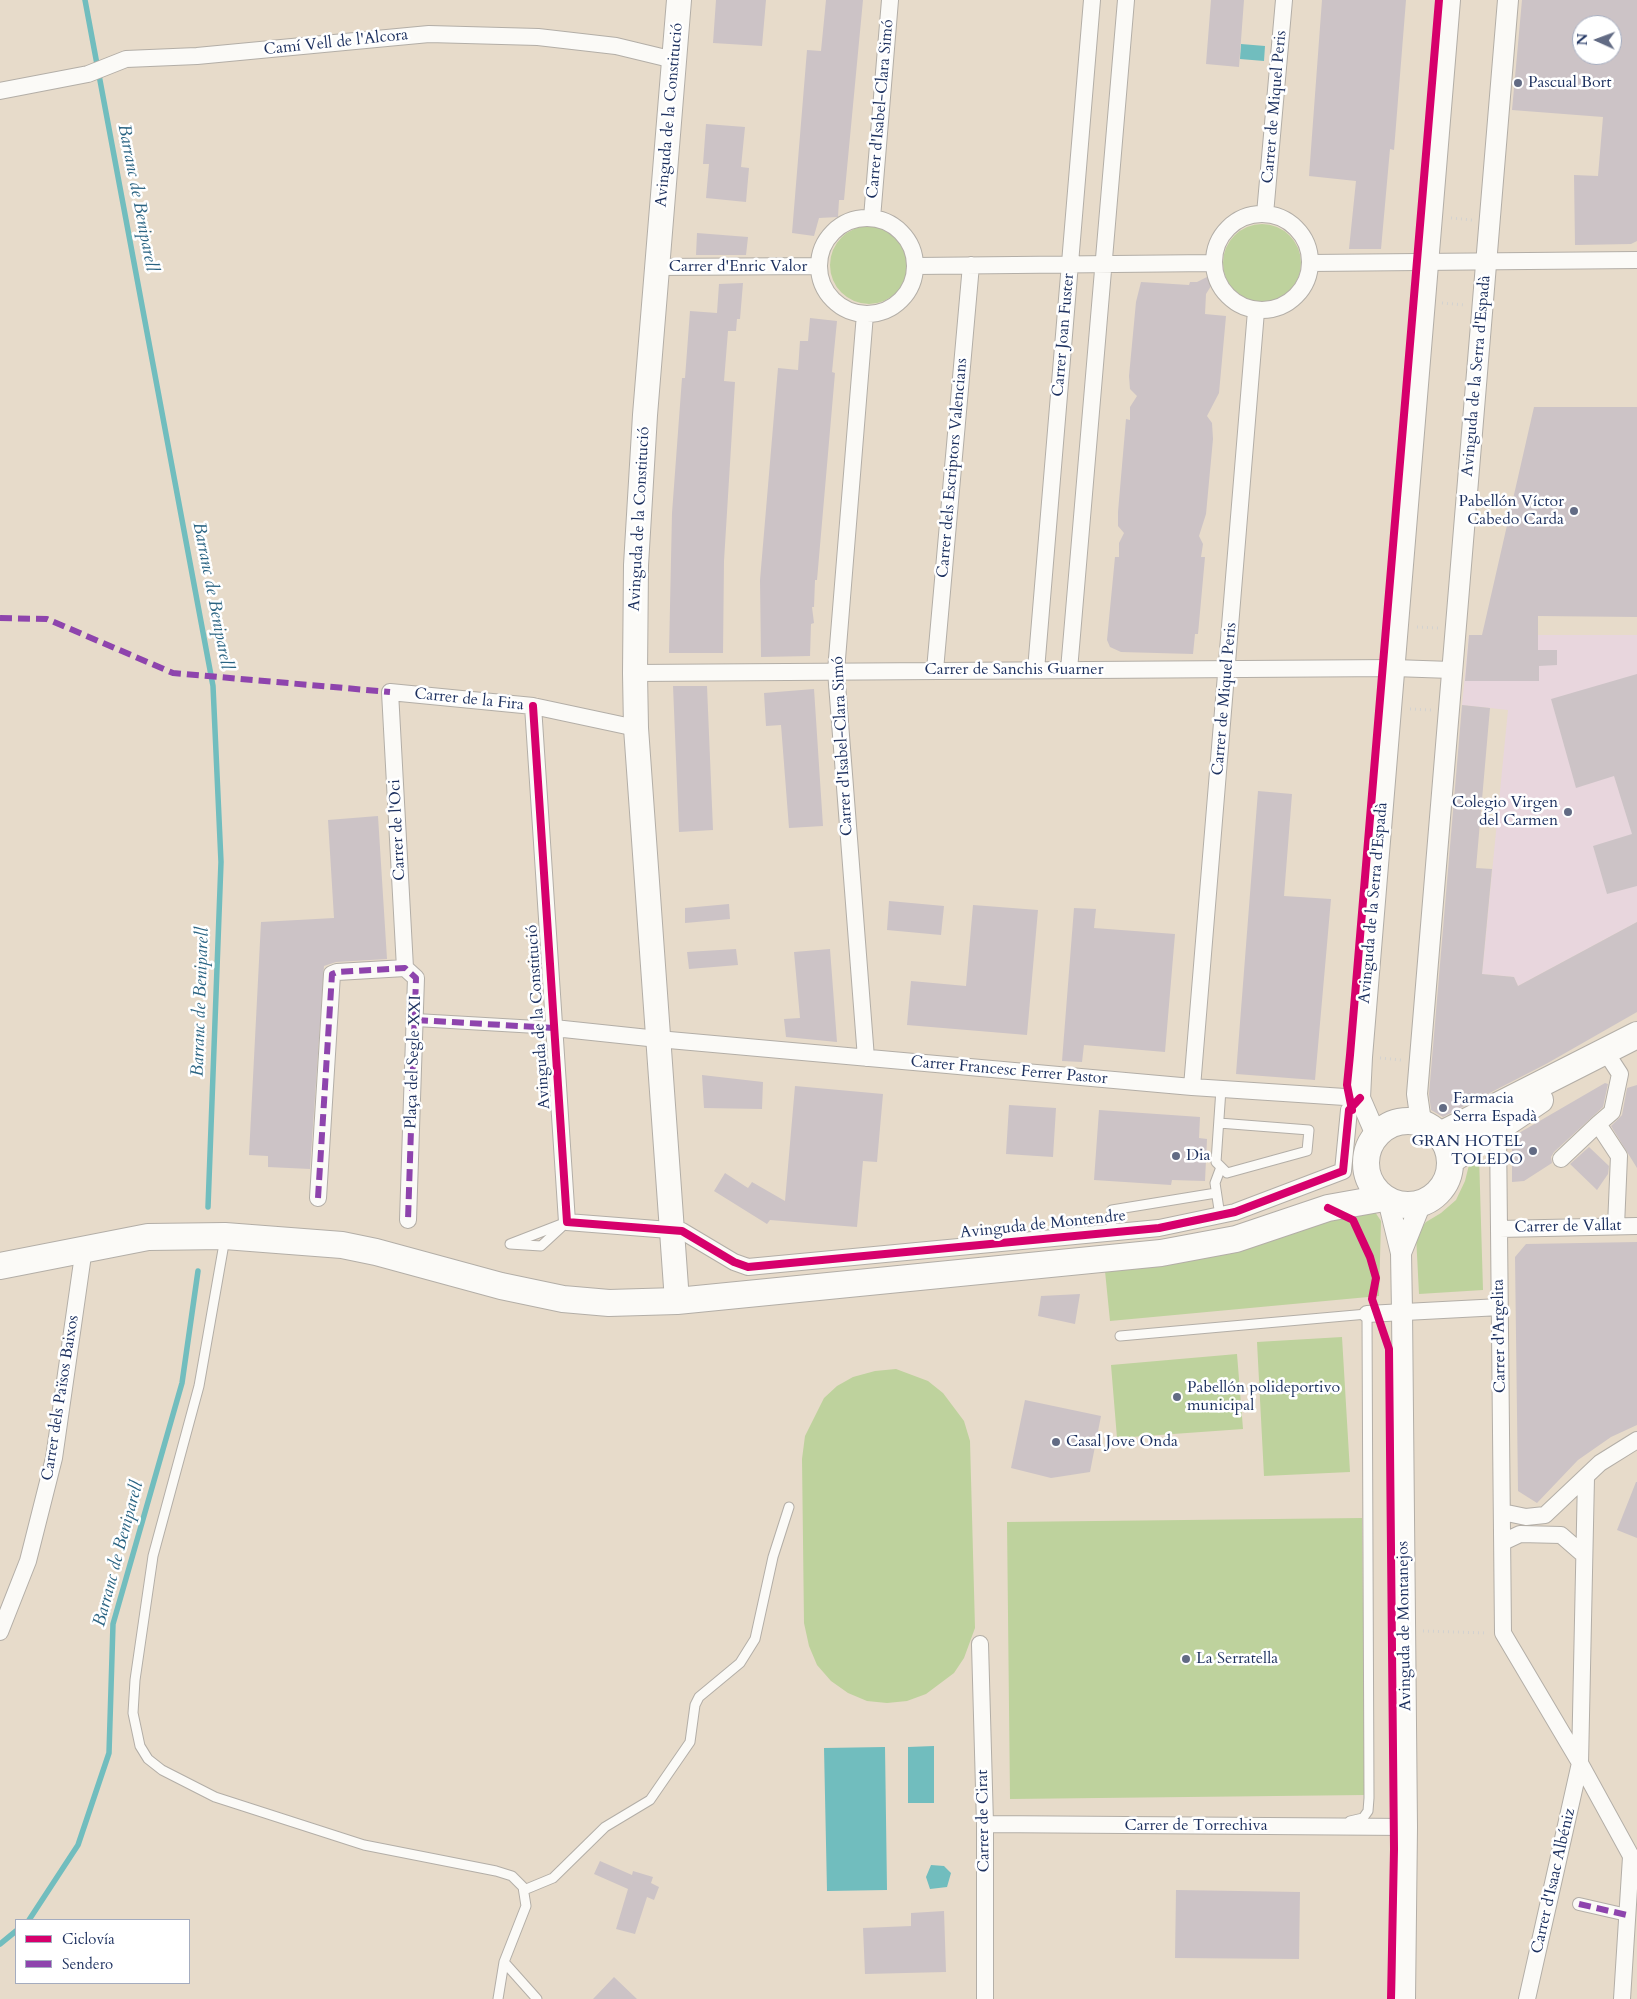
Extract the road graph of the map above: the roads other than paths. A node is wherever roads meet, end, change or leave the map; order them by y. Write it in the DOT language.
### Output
graph roads {
  1 [pos="679,0"];
  2 [pos="890,0"];
  3 [pos="1092,0"];
  4 [pos="1126,0"];
  5 [pos="1284,0"];
  6 [pos="1450,0"];
  7 [pos="1508,0"];
  8 [pos="674,60"];
  9 [pos="0,91"];
  10 [pos="1265,214"];
  11 [pos="872,218"];
  12 [pos="1637,260"];
  13 [pos="1310,262"];
  14 [pos="1428,262"];
  15 [pos="1487,262"];
  16 [pos="1213,263"];
  17 [pos="1070,264"];
  18 [pos="1103,264"];
  19 [pos="971,265"];
  20 [pos="819,266"];
  21 [pos="916,266"];
  22 [pos="657,267"];
  23 [pos="1256,310"];
  24 [pos="865,314"];
  25 [pos="1394,668"];
  26 [pos="1227,669"];
  27 [pos="935,670"];
  28 [pos="1036,670"];
  29 [pos="1069,670"];
  30 [pos="1451,670"];
  31 [pos="836,671"];
  32 [pos="635,672"];
  33 [pos="390,692"];
  34 [pos="533,706"];
  35 [pos="636,728"];
  36 [pos="405,968"];
  37 [pos="416,1020"];
  38 [pos="554,1028"];
  39 [pos="658,1039"];
  40 [pos="1622,1044"];
  41 [pos="866,1058"];
  42 [pos="1192,1087"];
  43 [pos="1221,1089"];
  44 [pos="1360,1098"];
  45 [pos="1219,1123"];
  46 [pos="1598,1124"];
  47 [pos="1430,1128"];
  48 [pos="1498,1129"];
  49 [pos="1376,1135"];
  50 [pos="1561,1159"];
  51 [pos="1450,1161"];
  52 [pos="1221,1167"];
  53 [pos="1368,1177"];
  54 [pos="1216,1193"];
  55 [pos="318,1198"];
  56 [pos="1386,1199"];
  57 [pos="1421,1203"];
  58 [pos="1328,1208"];
  59 [pos="1220,1216"];
  60 [pos="408,1220"];
  61 [pos="567,1222"];
  62 [pos="1616,1226"];
  63 [pos="1637,1226"];
  64 [pos="671,1228"];
  65 [pos="1499,1229"];
  66 [pos="1111,1232"];
  67 [pos="225,1236"];
  68 [pos="84,1248"];
  69 [pos="1401,1253"];
  70 [pos="0,1266"];
  71 [pos="677,1301"];
  72 [pos="1500,1307"];
  73 [pos="1402,1311"];
  74 [pos="1367,1314"];
  75 [pos="1120,1336"];
  76 [pos="1637,1440"];
  77 [pos="1586,1477"];
  78 [pos="789,1507"];
  79 [pos="1502,1512"];
  80 [pos="1545,1516"];
  81 [pos="1503,1542"];
  82 [pos="1584,1547"];
  83 [pos="0,1632"];
  84 [pos="980,1644"];
  85 [pos="1580,1762"];
  86 [pos="985,1824"];
  87 [pos="1327,1827"];
  88 [pos="1407,1827"];
  89 [pos="1634,1862"];
  90 [pos="524,1890"];
  91 [pos="1579,1904"];
  92 [pos="1627,1915"];
  93 [pos="504,1962"];
  94 [pos="498,1999"];
  95 [pos="537,1999"];
  96 [pos="985,1999"];
  97 [pos="1405,1999"];
  98 [pos="1527,1999"];
  99 [pos="1622,1999"];
  1 -- 8 [label="main road, Avinguda de la Constitució"];
  2 -- 11 [label="street, Carrer d'Isabel-Clara Simó"];
  3 -- 17 [label="street, Carrer Joan Fuster"];
  4 -- 18 [label="street, Carrer Joan Fuster"];
  5 -- 10 [label="street, Carrer de Miquel Peris"];
  6 -- 14 [label="street, Avinguda de la Serra d'Espadà"];
  7 -- 15 [label="street, Avinguda de la Serra d'Espadà"];
  8 -- 9 [label="street, Camí Vell de l'Alcora"];
  8 -- 22 [label="main road, Avinguda de la Constitució"];
  10 -- 13 [label="street"];
  10 -- 16 [label="street"];
  11 -- 20 [label="street"];
  11 -- 21 [label="street"];
  12 -- 15 [label="street"];
  13 -- 14 [label="street"];
  13 -- 23 [label="street"];
  14 -- 15 [label="street, Avinguda de la Serra d'Espadà"];
  14 -- 25 [label="street, Avinguda de la Serra d'Espadà"];
  15 -- 30 [label="street, Avinguda de la Serra d'Espadà"];
  16 -- 18 [label="street"];
  16 -- 23 [label="street"];
  17 -- 18 [label="street"];
  17 -- 19 [label="street"];
  17 -- 28 [label="street, Carrer Joan Fuster"];
  18 -- 29 [label="street, Carrer Joan Fuster"];
  19 -- 21 [label="street"];
  19 -- 27 [label="street, Carrer dels Escriptors Valencians"];
  20 -- 22 [label="street, Carrer d'Enric Valor"];
  20 -- 24 [label="street"];
  21 -- 24 [label="street"];
  22 -- 32 [label="main road, Avinguda de la Constitució"];
  23 -- 26 [label="street, Carrer de Miquel Peris"];
  24 -- 31 [label="street, Carrer d'Isabel-Clara Simó"];
  25 -- 26 [label="street, Carrer de Sanchis Guarner"];
  25 -- 30 [label="street"];
  25 -- 44 [label="street, Avinguda de la Serra d'Espadà"];
  26 -- 29 [label="street, Carrer de Sanchis Guarner"];
  26 -- 42 [label="street, Carrer de Miquel Peris"];
  27 -- 28 [label="street, Carrer de Sanchis Guarner"];
  27 -- 31 [label="street, Carrer de Sanchis Guarner"];
  28 -- 29 [label="street, Carrer de Sanchis Guarner"];
  30 -- 47 [label="street, Avinguda de la Serra d'Espadà"];
  31 -- 32 [label="street, Carrer de Sanchis Guarner"];
  31 -- 41 [label="street, Carrer d'Isabel-Clara Simó"];
  32 -- 35 [label="main road, Avinguda de la Constitució"];
  33 -- 34 [label="street, Carrer de la Fira"];
  33 -- 36 [label="street, Carrer de l'Oci"];
  34 -- 35 [label="street, Carrer de la Fira"];
  34 -- 38 [label="street, Avinguda de la Constitució"];
  35 -- 39 [label="main road, Avinguda de la Constitució"];
  36 -- 37 [label="street, Plaça del Segle XXI"];
  36 -- 55 [label="street"];
  37 -- 38 [label="street"];
  37 -- 60 [label="street, Plaça del Segle XXI"];
  38 -- 39 [label="street, Avinguda de la Constitució"];
  38 -- 61 [label="street, Avinguda de la Constitució"];
  39 -- 41 [label="street, Carrer Francesc Ferrer Pastor"];
  39 -- 64 [label="main road, Avinguda de la Constitució"];
  40 -- 46 [label="street"];
  40 -- 47 [label="main road"];
  40 -- 48 [label="main road"];
  41 -- 42 [label="street, Carrer Francesc Ferrer Pastor"];
  42 -- 43 [label="street, Carrer Francesc Ferrer Pastor"];
  43 -- 44 [label="street, Carrer Francesc Ferrer Pastor"];
  43 -- 45 [label="lane"];
  44 -- 49 [label="street, Avinguda de la Serra d'Espadà"];
  44 -- 59 [label="street, Avinguda de Montendre"];
  45 -- 52 [label="lane"];
  45 -- 52 [label="lane"];
  46 -- 50 [label="street"];
  46 -- 62 [label="street"];
  47 -- 49 [label="main road"];
  47 -- 51 [label="main road"];
  48 -- 51 [label="main road"];
  48 -- 65 [label="street, Carrer d'Argelita"];
  49 -- 53 [label="main road"];
  51 -- 57 [label="main road"];
  52 -- 54 [label="lane"];
  53 -- 56 [label="main road"];
  53 -- 58 [label="main road"];
  54 -- 59 [label="lane"];
  54 -- 66 [label="lane"];
  56 -- 57 [label="main road"];
  56 -- 58 [label="main road"];
  56 -- 69 [label="street, Avinguda de Montanejos"];
  57 -- 69 [label="street, Avinguda de Montanejos"];
  58 -- 71 [label="main road"];
  59 -- 66 [label="street, Avinguda de Montendre"];
  61 -- 61 [label="lane"];
  61 -- 64 [label="street"];
  62 -- 63 [label="street, Carrer de Vallat"];
  62 -- 65 [label="street, Carrer de Vallat"];
  64 -- 66 [label="street, Avinguda de Montendre"];
  64 -- 71 [label="main road, Avinguda de la Constitució"];
  65 -- 72 [label="street, Carrer d'Argelita"];
  67 -- 68 [label="main road"];
  67 -- 71 [label="main road"];
  67 -- 90 [label="lane"];
  68 -- 70 [label="main road"];
  68 -- 83 [label="street, Carrer dels Països Baixos"];
  69 -- 73 [label="street, Avinguda de Montanejos"];
  72 -- 73 [label="street"];
  72 -- 79 [label="street, Carrer d'Argelita"];
  73 -- 74 [label="street"];
  73 -- 88 [label="street, Avinguda de Montanejos"];
  74 -- 75 [label="lane"];
  74 -- 87 [label="lane"];
  76 -- 77 [label="street"];
  77 -- 80 [label="street"];
  77 -- 82 [label="street, Carrer d'Argelita"];
  78 -- 90 [label="lane"];
  79 -- 80 [label="street"];
  79 -- 81 [label="street, Carrer d'Argelita"];
  80 -- 82 [label="street"];
  81 -- 82 [label="street"];
  81 -- 85 [label="street, Carrer d'Argelita"];
  82 -- 85 [label="street, Carrer d'Argelita"];
  84 -- 86 [label="street, Carrer de Cirat"];
  85 -- 89 [label="street, Carrer d'Argelita"];
  85 -- 98 [label="street, Carrer d'Isaac Albéniz"];
  86 -- 87 [label="street, Carrer de Torrechiva"];
  86 -- 96 [label="street, Carrer de Cirat"];
  87 -- 88 [label="street, Carrer de Torrechiva"];
  88 -- 97 [label="street, Avinguda de Montanejos"];
  89 -- 92 [label="street"];
  90 -- 93 [label="lane"];
  91 -- 92 [label="street"];
  92 -- 99 [label="street"];
  93 -- 94 [label="lane"];
  93 -- 95 [label="lane"];
}
